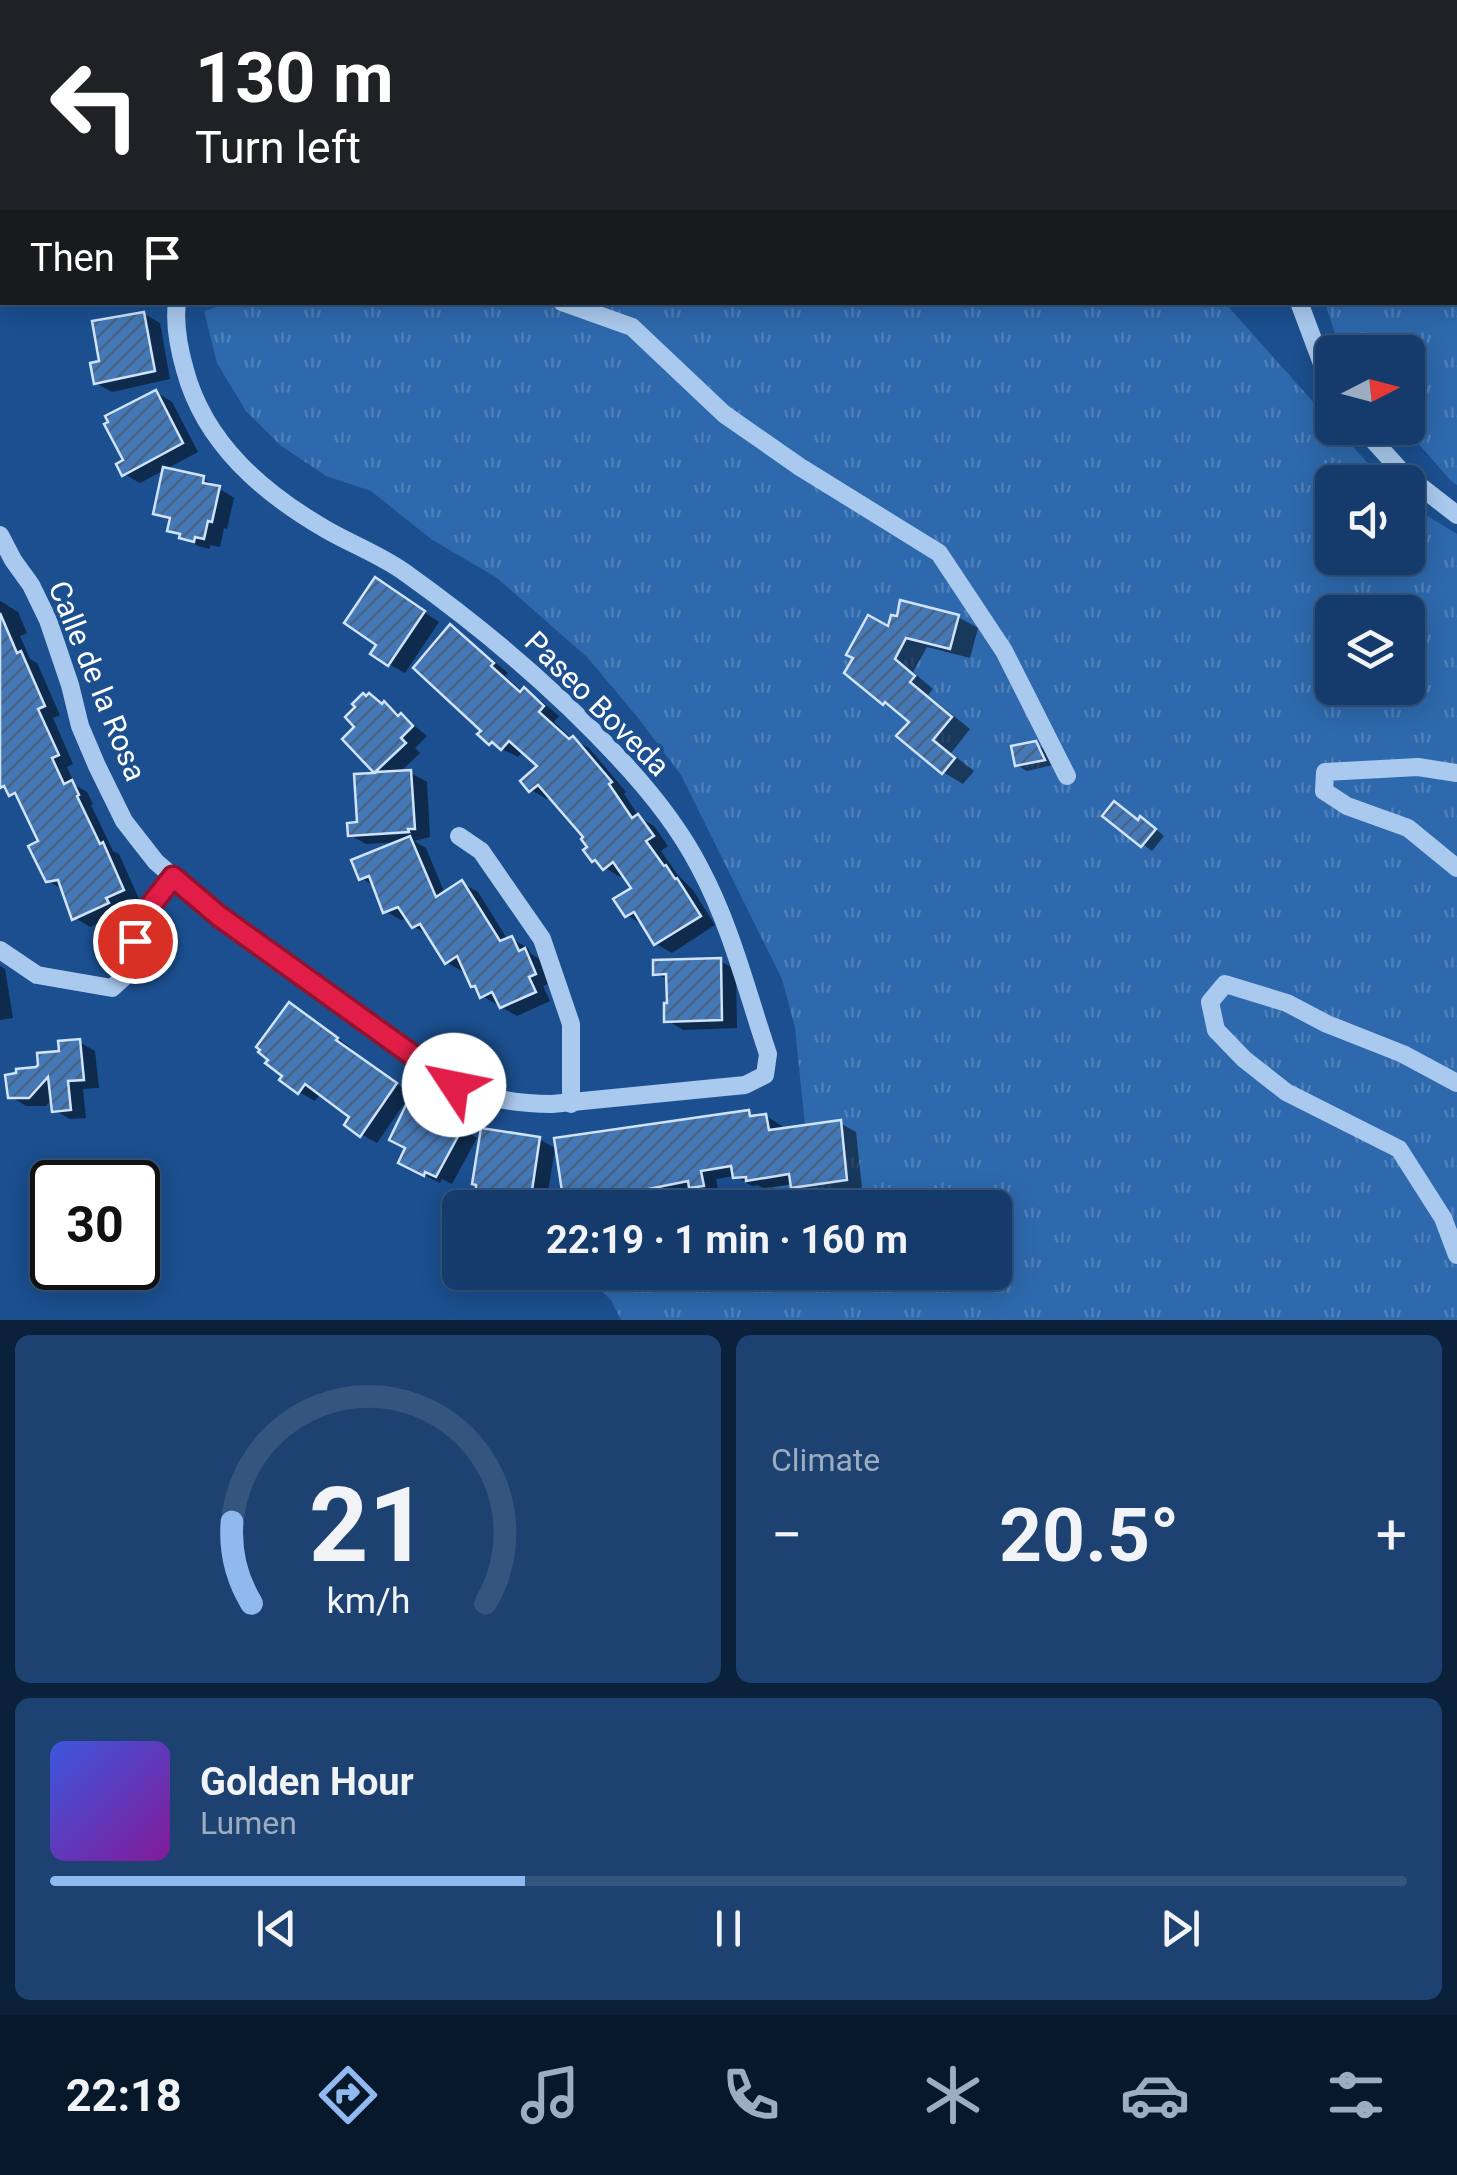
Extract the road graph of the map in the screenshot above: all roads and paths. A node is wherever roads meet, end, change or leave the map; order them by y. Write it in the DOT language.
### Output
graph roads {
  1 [pos="177,305"];
  2 [pos="570,305"];
  3 [pos="1300,305"];
  4 [pos="1315,345"];
  5 [pos="1377,445"];
  6 [pos="1457,515"];
  7 [pos="0,535"];
  8 [pos="6,558"];
  9 [pos="1457,773"];
  10 [pos="1067,776"];
  11 [pos="459,836"];
  12 [pos="1457,868"];
  13 [pos="173,877"];
  14 [pos="0,950"];
  15 [pos="1457,1083"];
  16 [pos="571,1104"];
  17 [pos="1457,1254"];
  1 -- 16 [label="street, Paseo Boveda"];
  2 -- 10 [label="street"];
  3 -- 4 [label="street"];
  5 -- 6 [label="street"];
  7 -- 8 [label="street, Calle de la Rosa"];
  8 -- 13 [label="street, Calle de la Rosa"];
  9 -- 12 [label="street"];
  11 -- 16 [label="street"];
  13 -- 14 [label="street"];
  13 -- 16 [label="street, Calle de la Rosa"];
  15 -- 17 [label="street"];
}
